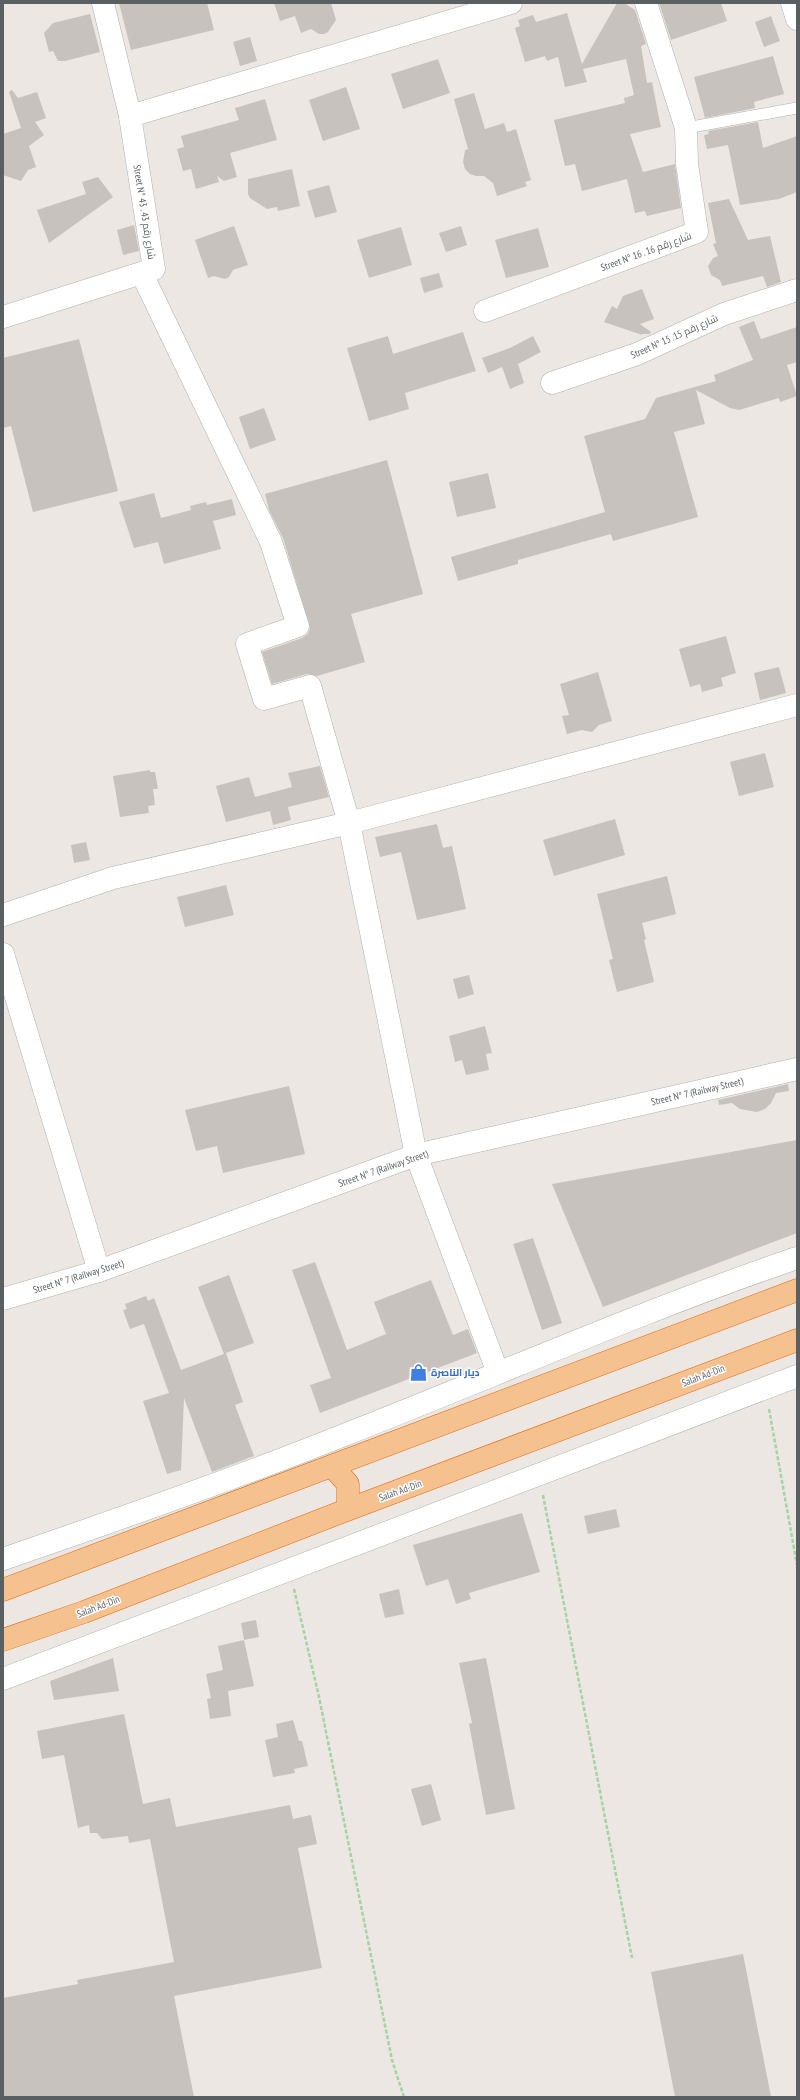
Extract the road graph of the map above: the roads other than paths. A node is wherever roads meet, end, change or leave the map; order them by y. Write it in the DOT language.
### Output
graph roads {
  1 [pos="103,3"];
  2 [pos="511,3"];
  3 [pos="646,3"];
  4 [pos="792,3"];
  5 [pos="797,19"];
  6 [pos="797,108"];
  7 [pos="130,116"];
  8 [pos="686,128"];
  9 [pos="142,274"];
  10 [pos="797,290"];
  11 [pos="485,312"];
  12 [pos="3,317"];
  13 [pos="552,383"];
  14 [pos="797,705"];
  15 [pos="349,823"];
  16 [pos="3,914"];
  17 [pos="3,954"];
  18 [pos="797,1069"];
  19 [pos="416,1155"];
  20 [pos="797,1258"];
  21 [pos="99,1271"];
  22 [pos="797,1290"];
  23 [pos="3,1299"];
  24 [pos="797,1340"];
  25 [pos="498,1373"];
  26 [pos="797,1376"];
  27 [pos="332,1466"];
  28 [pos="348,1510"];
  29 [pos="3,1558"];
  30 [pos="3,1590"];
  31 [pos="3,1640"];
  32 [pos="3,1679"];
  1 -- 7 [label="street"];
  2 -- 7 [label="street"];
  3 -- 8 [label="street, Street N° 16 . شارع رقم 16"];
  4 -- 5 [label="street"];
  6 -- 8 [label="lane"];
  7 -- 9 [label="street, Street N° 43 . شارع رقم 43"];
  8 -- 11 [label="street, Street N° 16 . شارع رقم 16"];
  9 -- 12 [label="street, Street N° 43 . شارع رقم 43"];
  9 -- 15 [label="street"];
  10 -- 13 [label="street, Street N° 15 .شارع رقم 15"];
  14 -- 15 [label="street"];
  15 -- 16 [label="street"];
  15 -- 19 [label="street"];
  17 -- 21 [label="street"];
  18 -- 19 [label="street, Street N° 7 (Railway Street)"];
  19 -- 21 [label="street, Street N° 7 (Railway Street)"];
  19 -- 25 [label="street"];
  20 -- 25 [label="street"];
  21 -- 23 [label="street, Street N° 7 (Railway Street)"];
  22 -- 27 [label="highway"];
  24 -- 28 [label="highway, Salah Ad-Din"];
  25 -- 29 [label="street"];
  26 -- 32 [label="street"];
  27 -- 28 [label="highway"];
  27 -- 30 [label="highway"];
  28 -- 31 [label="highway, Salah Ad-Din"];
}
